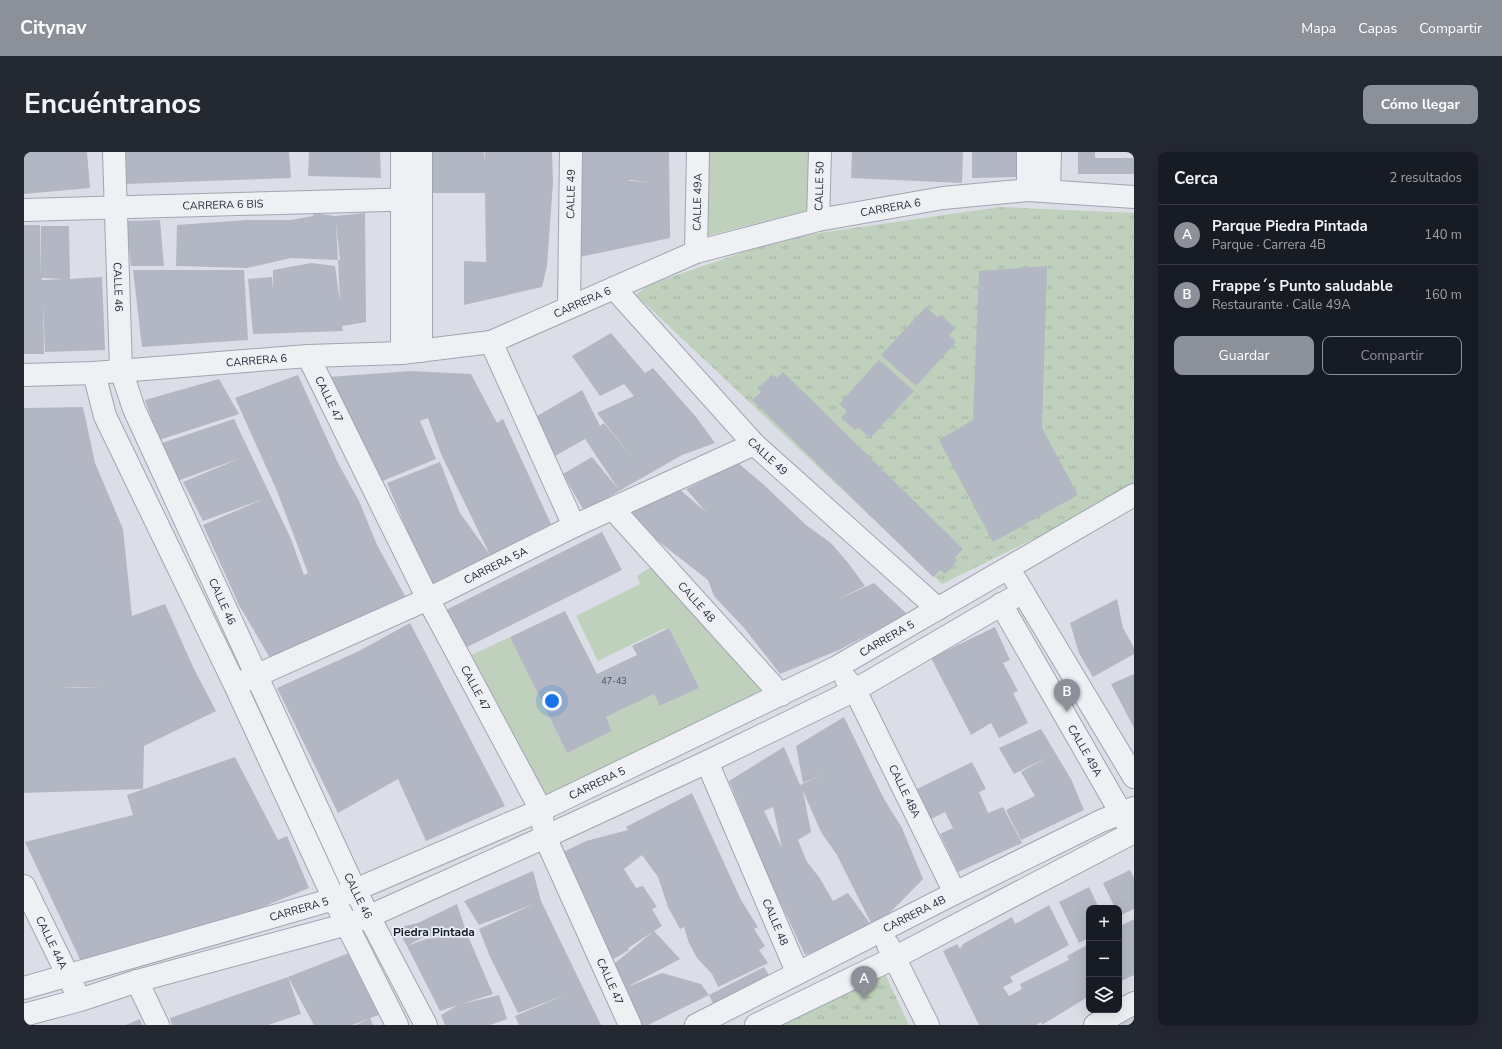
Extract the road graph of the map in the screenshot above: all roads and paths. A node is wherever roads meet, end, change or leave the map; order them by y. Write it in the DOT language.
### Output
graph roads {
  1 [pos="114,152"];
  2 [pos="402,152"];
  3 [pos="421,152"];
  4 [pos="571,152"];
  5 [pos="698,152"];
  6 [pos="820,152"];
  7 [pos="1028,152"];
  8 [pos="1050,152"];
  9 [pos="1028,190"];
  10 [pos="1049,191"];
  11 [pos="1134,197"];
  12 [pos="411,199"];
  13 [pos="116,207"];
  14 [pos="24,210"];
  15 [pos="818,220"];
  16 [pos="696,252"];
  17 [pos="614,288"];
  18 [pos="569,308"];
  19 [pos="492,342"];
  20 [pos="412,352"];
  21 [pos="308,356"];
  22 [pos="121,370"];
  23 [pos="94,373"];
  24 [pos="24,376"];
  25 [pos="754,444"];
  26 [pos="1134,495"];
  27 [pos="613,509"];
  28 [pos="574,526"];
  29 [pos="1008,568"];
  30 [pos="1023,592"];
  31 [pos="428,599"];
  32 [pos="1001,604"];
  33 [pos="938,609"];
  34 [pos="837,667"];
  35 [pos="256,676"];
  36 [pos="236,685"];
  37 [pos="855,690"];
  38 [pos="781,695"];
  39 [pos="707,762"];
  40 [pos="1134,777"];
  41 [pos="541,810"];
  42 [pos="1127,810"];
  43 [pos="1134,833"];
  44 [pos="546,837"];
  45 [pos="24,886"];
  46 [pos="355,890"];
  47 [pos="955,893"];
  48 [pos="334,899"];
  49 [pos="370,916"];
  50 [pos="348,924"];
  51 [pos="882,931"];
  52 [pos="894,958"];
  53 [pos="797,972"];
  54 [pos="69,976"];
  55 [pos="137,981"];
  56 [pos="24,988"];
  57 [pos="80,1000"];
  58 [pos="1134,1003"];
  59 [pos="24,1015"];
  60 [pos="158,1025"];
  61 [pos="397,1025"];
  62 [pos="426,1025"];
  63 [pos="630,1025"];
  64 [pos="696,1025"];
  65 [pos="756,1025"];
  66 [pos="928,1025"];
  67 [pos="1095,1025"];
  1 -- 13 [label="street, CALLE 46"];
  2 -- 12 [label="street"];
  3 -- 12 [label="street"];
  4 -- 18 [label="street, CALLE 49"];
  5 -- 16 [label="street, CALLE 49A"];
  6 -- 15 [label="street, CALLE 50"];
  7 -- 9 [label="street"];
  8 -- 10 [label="street"];
  9 -- 10 [label="street, CARRERA 6"];
  9 -- 15 [label="street, CARRERA 6"];
  10 -- 11 [label="street, CARRERA 6"];
  12 -- 13 [label="street, CARRERA 6 BIS"];
  12 -- 20 [label="street"];
  13 -- 14 [label="street, CARRERA 6 BIS"];
  13 -- 22 [label="street, CALLE 46"];
  15 -- 16 [label="street, CARRERA 6"];
  16 -- 17 [label="street, CARRERA 6"];
  17 -- 18 [label="street, CARRERA 6"];
  17 -- 25 [label="street, CALLE 49"];
  18 -- 19 [label="street, CARRERA 6"];
  19 -- 20 [label="street, CARRERA 6"];
  19 -- 28 [label="street"];
  20 -- 21 [label="street, CARRERA 6"];
  21 -- 22 [label="street, CARRERA 6"];
  21 -- 31 [label="street, CALLE 47"];
  22 -- 23 [label="street, CARRERA 6"];
  22 -- 35 [label="street, CALLE 46"];
  23 -- 24 [label="street, CARRERA 6"];
  23 -- 36 [label="street, CALLE 46"];
  25 -- 27 [label="street, CARRERA 5A"];
  25 -- 33 [label="street, CALLE 49"];
  26 -- 29 [label="street, CARRERA 5"];
  27 -- 28 [label="street, CARRERA 5A"];
  27 -- 38 [label="street, CALLE 48"];
  28 -- 31 [label="street, CARRERA 5A"];
  29 -- 30 [label="street"];
  29 -- 33 [label="street, CARRERA 5"];
  30 -- 32 [label="street"];
  30 -- 40 [label="street"];
  31 -- 35 [label="street, CARRERA 5A"];
  31 -- 41 [label="street, CALLE 47"];
  32 -- 37 [label="street"];
  32 -- 42 [label="street, CALLE 49A"];
  33 -- 34 [label="street, CARRERA 5"];
  34 -- 37 [label="street, CALLE 48A"];
  34 -- 38 [label="street, CARRERA 5"];
  35 -- 36 [label="street, CARRERA 5A"];
  35 -- 46 [label="street, CALLE 46"];
  36 -- 48 [label="street, CALLE 46"];
  37 -- 39 [label="street"];
  37 -- 47 [label="street, CALLE 48A"];
  38 -- 41 [label="street, CARRERA 5"];
  39 -- 44 [label="street"];
  39 -- 53 [label="street, CALLE 48"];
  41 -- 44 [label="street, CALLE 47"];
  41 -- 46 [label="street, CARRERA 5"];
  42 -- 43 [label="street, CALLE 49A"];
  42 -- 47 [label="street, CARRERA 4B"];
  43 -- 52 [label="street"];
  44 -- 49 [label="street"];
  44 -- 63 [label="street, CALLE 47"];
  45 -- 54 [label="street, CALLE 44A"];
  46 -- 48 [label="street, CARRERA 5"];
  46 -- 49 [label="street, CALLE 46"];
  47 -- 51 [label="street, CARRERA 4B"];
  48 -- 50 [label="street, CALLE 46"];
  48 -- 54 [label="street, CARRERA 5"];
  49 -- 50 [label="street"];
  49 -- 62 [label="street, CALLE 46"];
  50 -- 55 [label="street"];
  50 -- 61 [label="street, CALLE 46"];
  51 -- 52 [label="street"];
  51 -- 53 [label="street, CARRERA 4B"];
  52 -- 65 [label="street"];
  52 -- 66 [label="street"];
  53 -- 64 [label="street, CARRERA 4B"];
  54 -- 56 [label="street, CARRERA 5"];
  54 -- 57 [label="street, CALLE 44A"];
  55 -- 57 [label="street"];
  55 -- 60 [label="street"];
  57 -- 59 [label="street"];
  58 -- 67 [label="street"];
}
